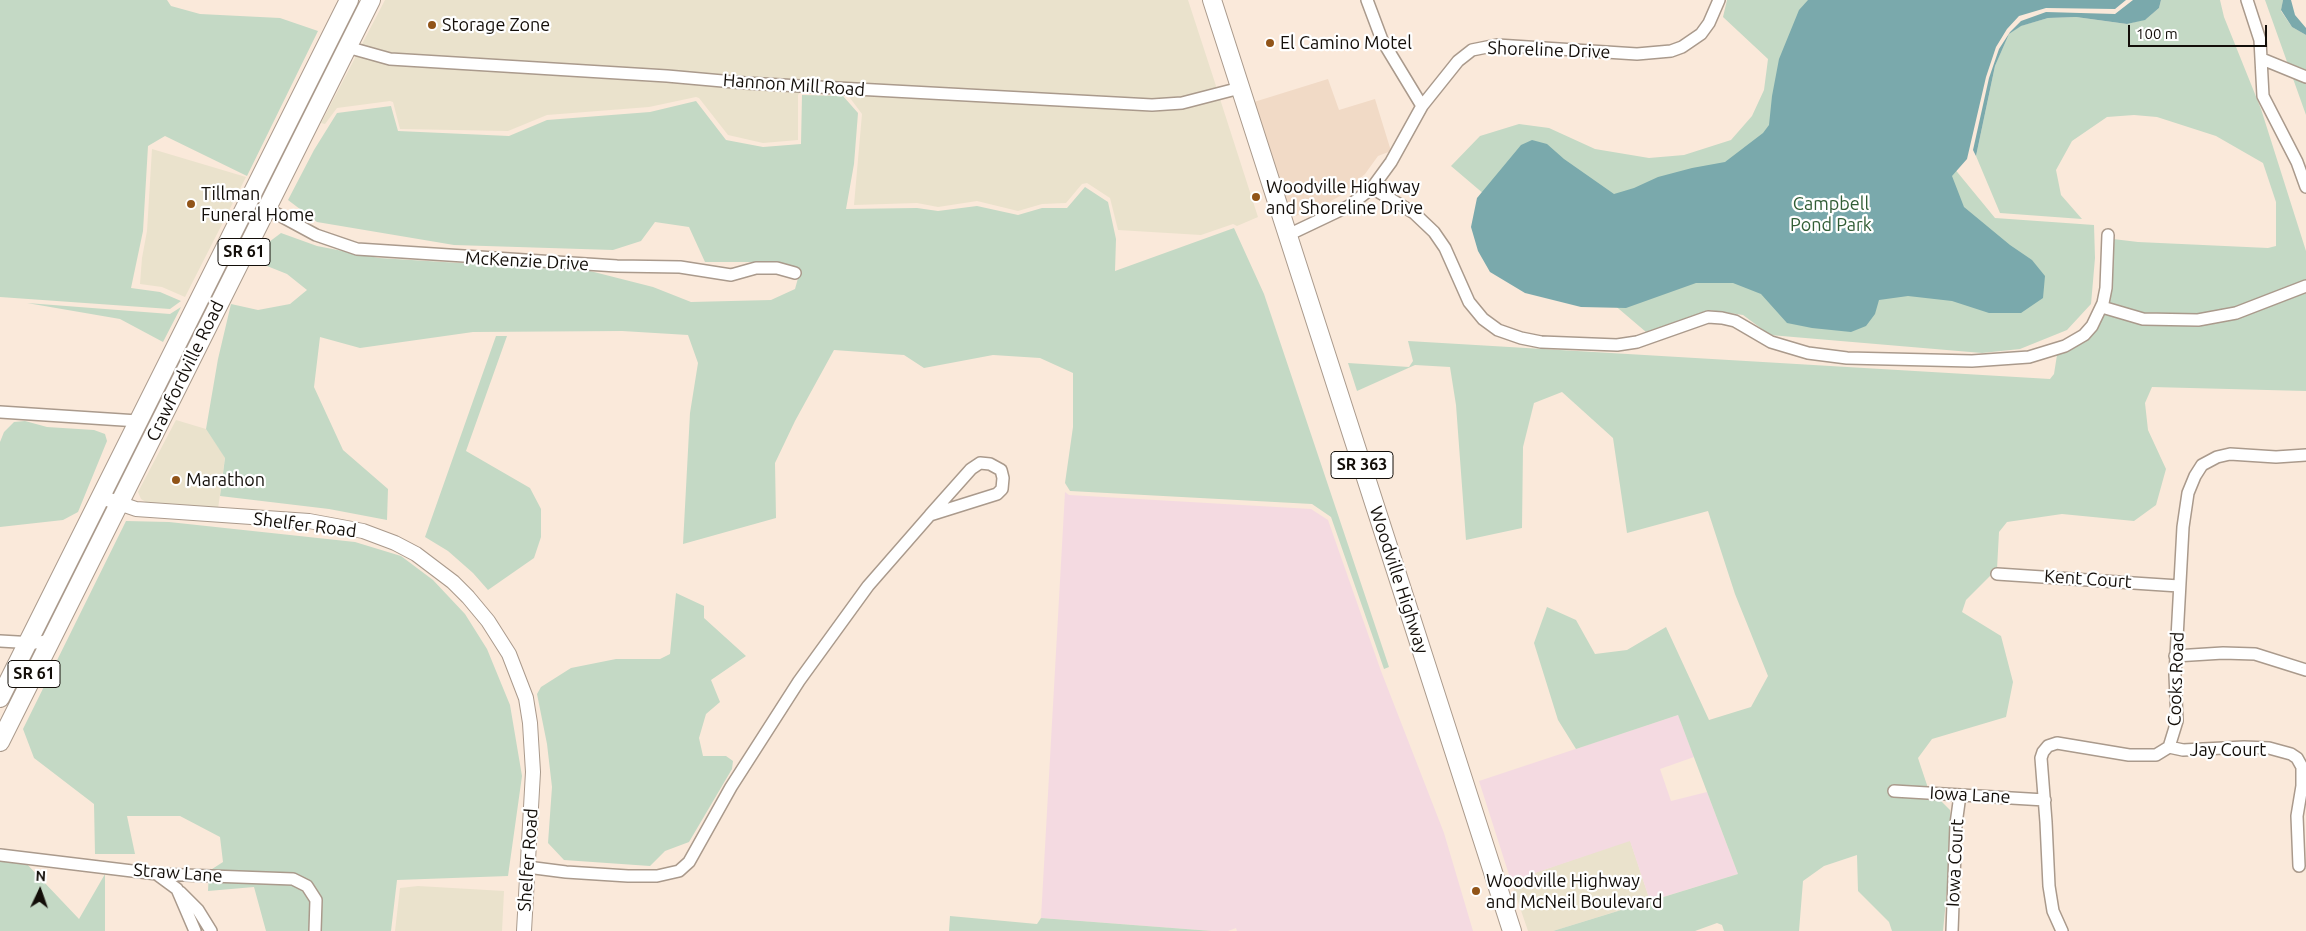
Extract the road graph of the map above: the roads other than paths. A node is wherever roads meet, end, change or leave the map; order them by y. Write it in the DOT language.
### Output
graph roads {
  1 [pos="371,0"];
  2 [pos="1212,0"];
  3 [pos="1367,0"];
  4 [pos="1719,0"];
  5 [pos="2247,0"];
  6 [pos="346,6"];
  7 [pos="347,47"];
  8 [pos="320,59"];
  9 [pos="2262,59"];
  10 [pos="2306,77"];
  11 [pos="1240,88"];
  12 [pos="1422,106"];
  13 [pos="2306,187"];
  14 [pos="1372,188"];
  15 [pos="266,208"];
  16 [pos="1288,235"];
  17 [pos="2108,235"];
  18 [pos="795,273"];
  19 [pos="2306,286"];
  20 [pos="2102,307"];
  21 [pos="0,412"];
  22 [pos="138,421"];
  23 [pos="2306,455"];
  24 [pos="102,497"];
  25 [pos="119,505"];
  26 [pos="930,515"];
  27 [pos="1997,574"];
  28 [pos="2179,586"];
  29 [pos="51,640"];
  30 [pos="0,641"];
  31 [pos="28,643"];
  32 [pos="2176,656"];
  33 [pos="2306,670"];
  34 [pos="0,698"];
  35 [pos="0,742"];
  36 [pos="2169,747"];
  37 [pos="1894,791"];
  38 [pos="1960,795"];
  39 [pos="2045,800"];
  40 [pos="0,855"];
  41 [pos="2299,866"];
  42 [pos="528,867"];
  43 [pos="157,874"];
  44 [pos="177,889"];
  45 [pos="195,931"];
  46 [pos="211,931"];
  47 [pos="314,931"];
  48 [pos="524,931"];
  49 [pos="1512,931"];
  50 [pos="1952,931"];
  51 [pos="2062,931"];
  1 -- 7 [label="main road, Crawfordville Road / SR 61"];
  2 -- 11 [label="main road, Woodville Highway / SR 363"];
  3 -- 12 [label="street"];
  4 -- 12 [label="street, Shoreline Drive"];
  5 -- 9 [label="street"];
  6 -- 7 [label="main road"];
  6 -- 8 [label="main road, Crawfordville Road / SR 61"];
  7 -- 8 [label="main road"];
  7 -- 11 [label="street, Hannon Mill Road"];
  7 -- 15 [label="main road, Crawfordville Road / SR 61"];
  8 -- 22 [label="main road, Crawfordville Road / SR 61"];
  9 -- 10 [label="street"];
  9 -- 13 [label="street"];
  11 -- 16 [label="main road, Woodville Highway / SR 363"];
  12 -- 14 [label="street, Shoreline Drive"];
  14 -- 16 [label="street, Shoreline Drive"];
  14 -- 20 [label="street"];
  15 -- 18 [label="street, McKenzie Drive"];
  15 -- 25 [label="main road, Crawfordville Road / SR 61"];
  16 -- 49 [label="main road, Woodville Highway / SR 363"];
  17 -- 20 [label="street"];
  19 -- 20 [label="street"];
  21 -- 22 [label="street"];
  22 -- 24 [label="main road, Crawfordville Road / SR 61"];
  23 -- 28 [label="street, Cooks Road"];
  24 -- 25 [label="street, Shelfer Road"];
  24 -- 31 [label="main road, Crawfordville Road / SR 61"];
  25 -- 29 [label="main road, Crawfordville Road / SR 61"];
  25 -- 42 [label="street, Shelfer Road"];
  26 -- 26 [label="street"];
  26 -- 42 [label="street"];
  27 -- 28 [label="street, Kent Court"];
  28 -- 32 [label="street, Cooks Road"];
  29 -- 31 [label="street"];
  29 -- 35 [label="main road, Crawfordville Road / SR 61"];
  30 -- 31 [label="street"];
  31 -- 34 [label="main road, Crawfordville Road / SR 61"];
  32 -- 33 [label="street"];
  32 -- 36 [label="street, Cooks Road"];
  36 -- 39 [label="street, Cooks Road"];
  36 -- 41 [label="street, Jay Court"];
  37 -- 38 [label="street, Iowa Lane"];
  38 -- 39 [label="street, Iowa Lane"];
  38 -- 50 [label="street, Iowa Court"];
  39 -- 51 [label="street, Cooks Road"];
  40 -- 43 [label="street, Straw Lane"];
  42 -- 48 [label="street, Shelfer Road"];
  43 -- 44 [label="street"];
  43 -- 47 [label="street, Straw Lane"];
  44 -- 45 [label="street"];
  44 -- 46 [label="street"];
}
